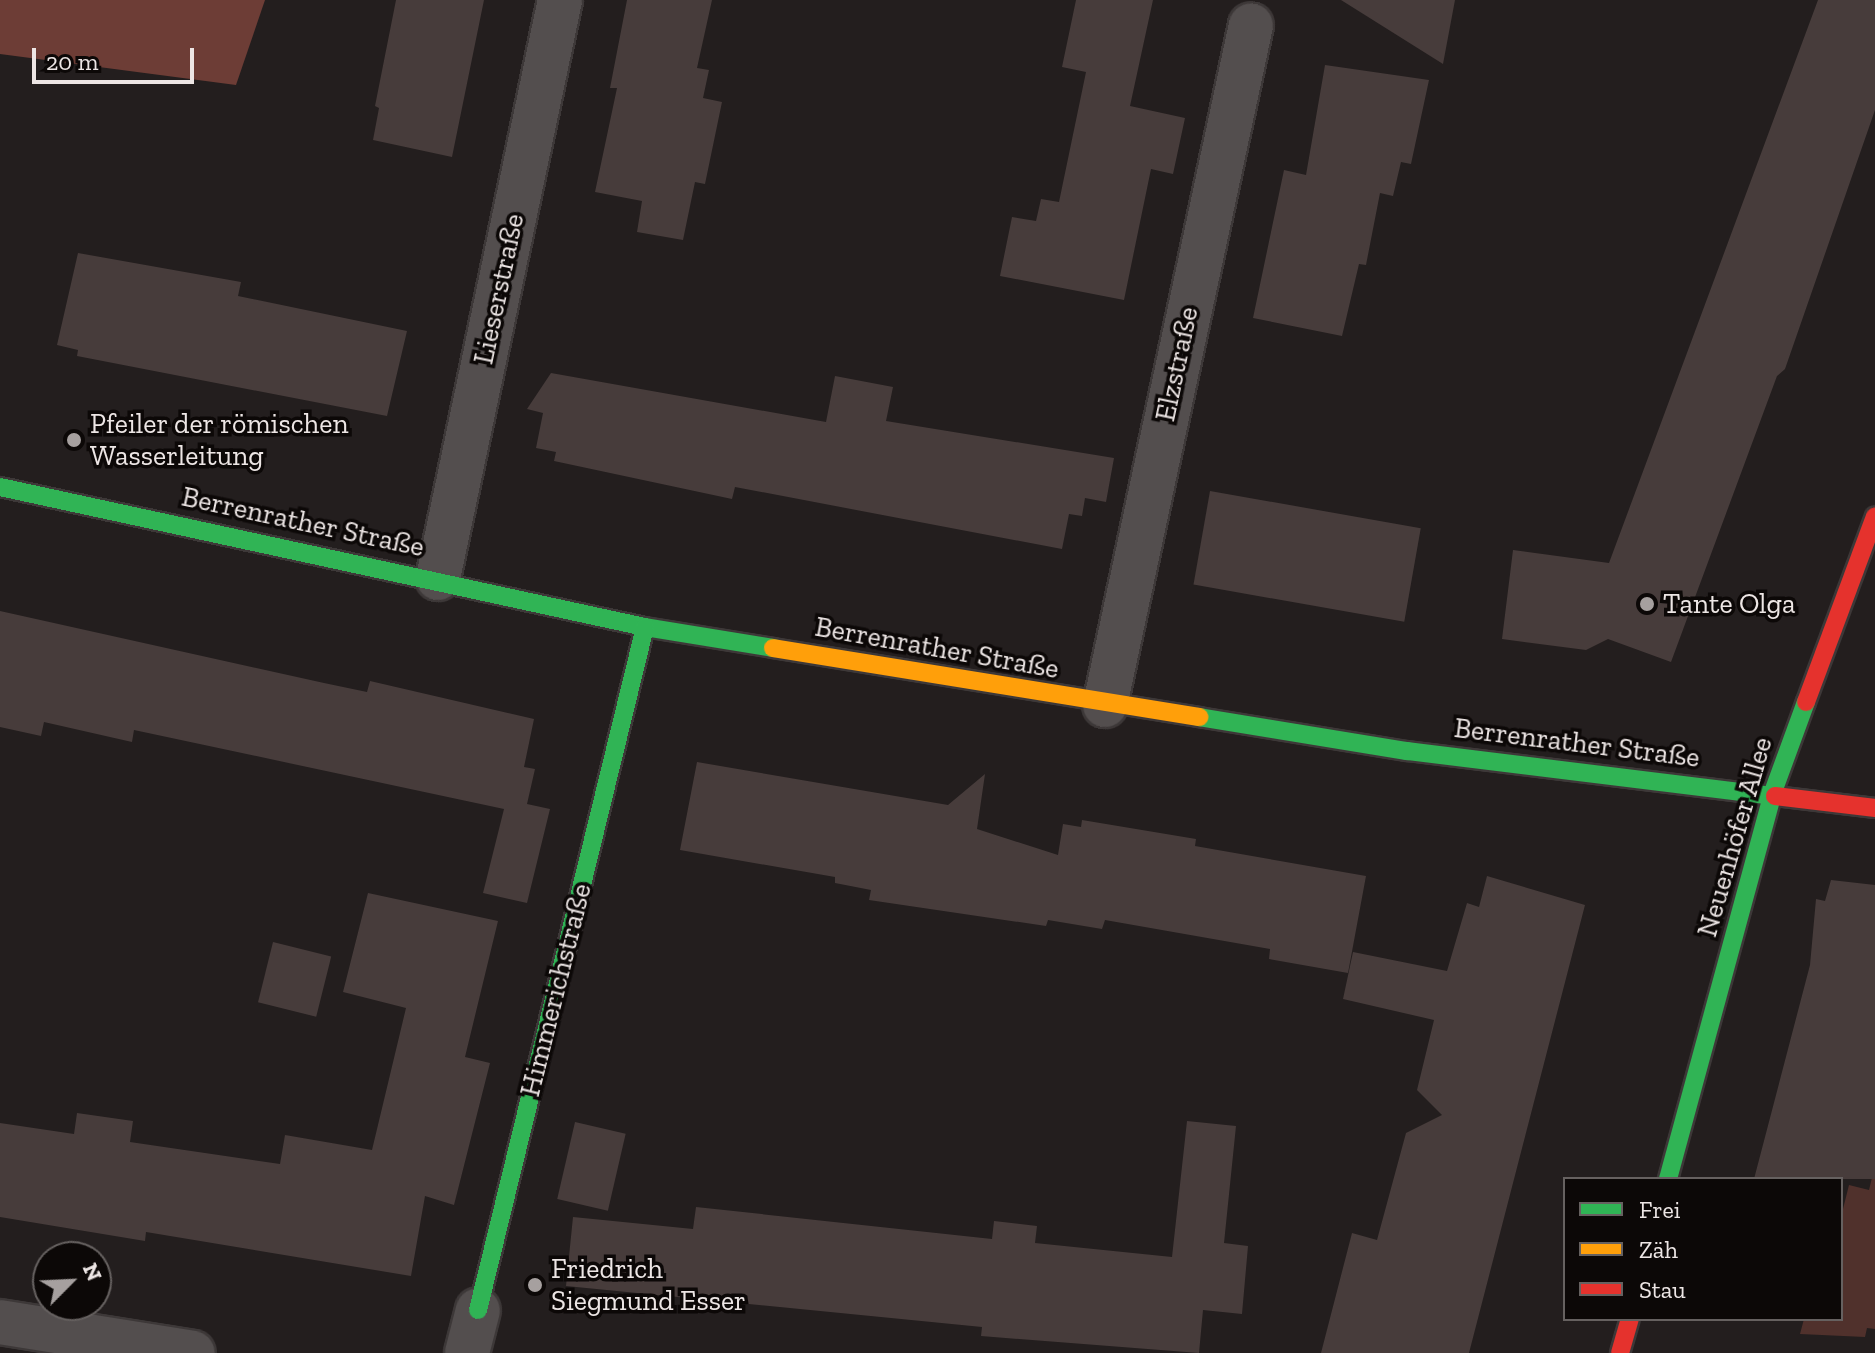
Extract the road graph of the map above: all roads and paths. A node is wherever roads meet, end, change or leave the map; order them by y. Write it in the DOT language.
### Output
graph roads {
  1 [pos="560,0"];
  2 [pos="1251,25"];
  3 [pos="0,487"];
  4 [pos="1875,516"];
  5 [pos="438,578"];
  6 [pos="645,627"];
  7 [pos="1105,705"];
  8 [pos="1773,792"];
  9 [pos="1875,808"];
  10 [pos="1669,1177"];
  11 [pos="478,1310"];
  12 [pos="1629,1321"];
  13 [pos="0,1322"];
  14 [pos="193,1353"];
  15 [pos="467,1353"];
  16 [pos="1620,1353"];
  1 -- 5 [label="street, Lieserstraße"];
  2 -- 7 [label="street, Elzstraße"];
  3 -- 5 [label="street, Berrenrather Straße"];
  4 -- 8 [label="street, Neuenhöfer Allee"];
  5 -- 6 [label="street, Berrenrather Straße"];
  6 -- 7 [label="street, Berrenrather Straße"];
  6 -- 11 [label="street, Himmerichstraße"];
  7 -- 8 [label="street, Berrenrather Straße"];
  8 -- 9 [label="street, Berrenrather Straße"];
  8 -- 10 [label="street, Neuenhöfer Allee"];
  11 -- 15 [label="street, Himmerichstraße"];
  12 -- 16 [label="street"];
  13 -- 14 [label="street"];
}
